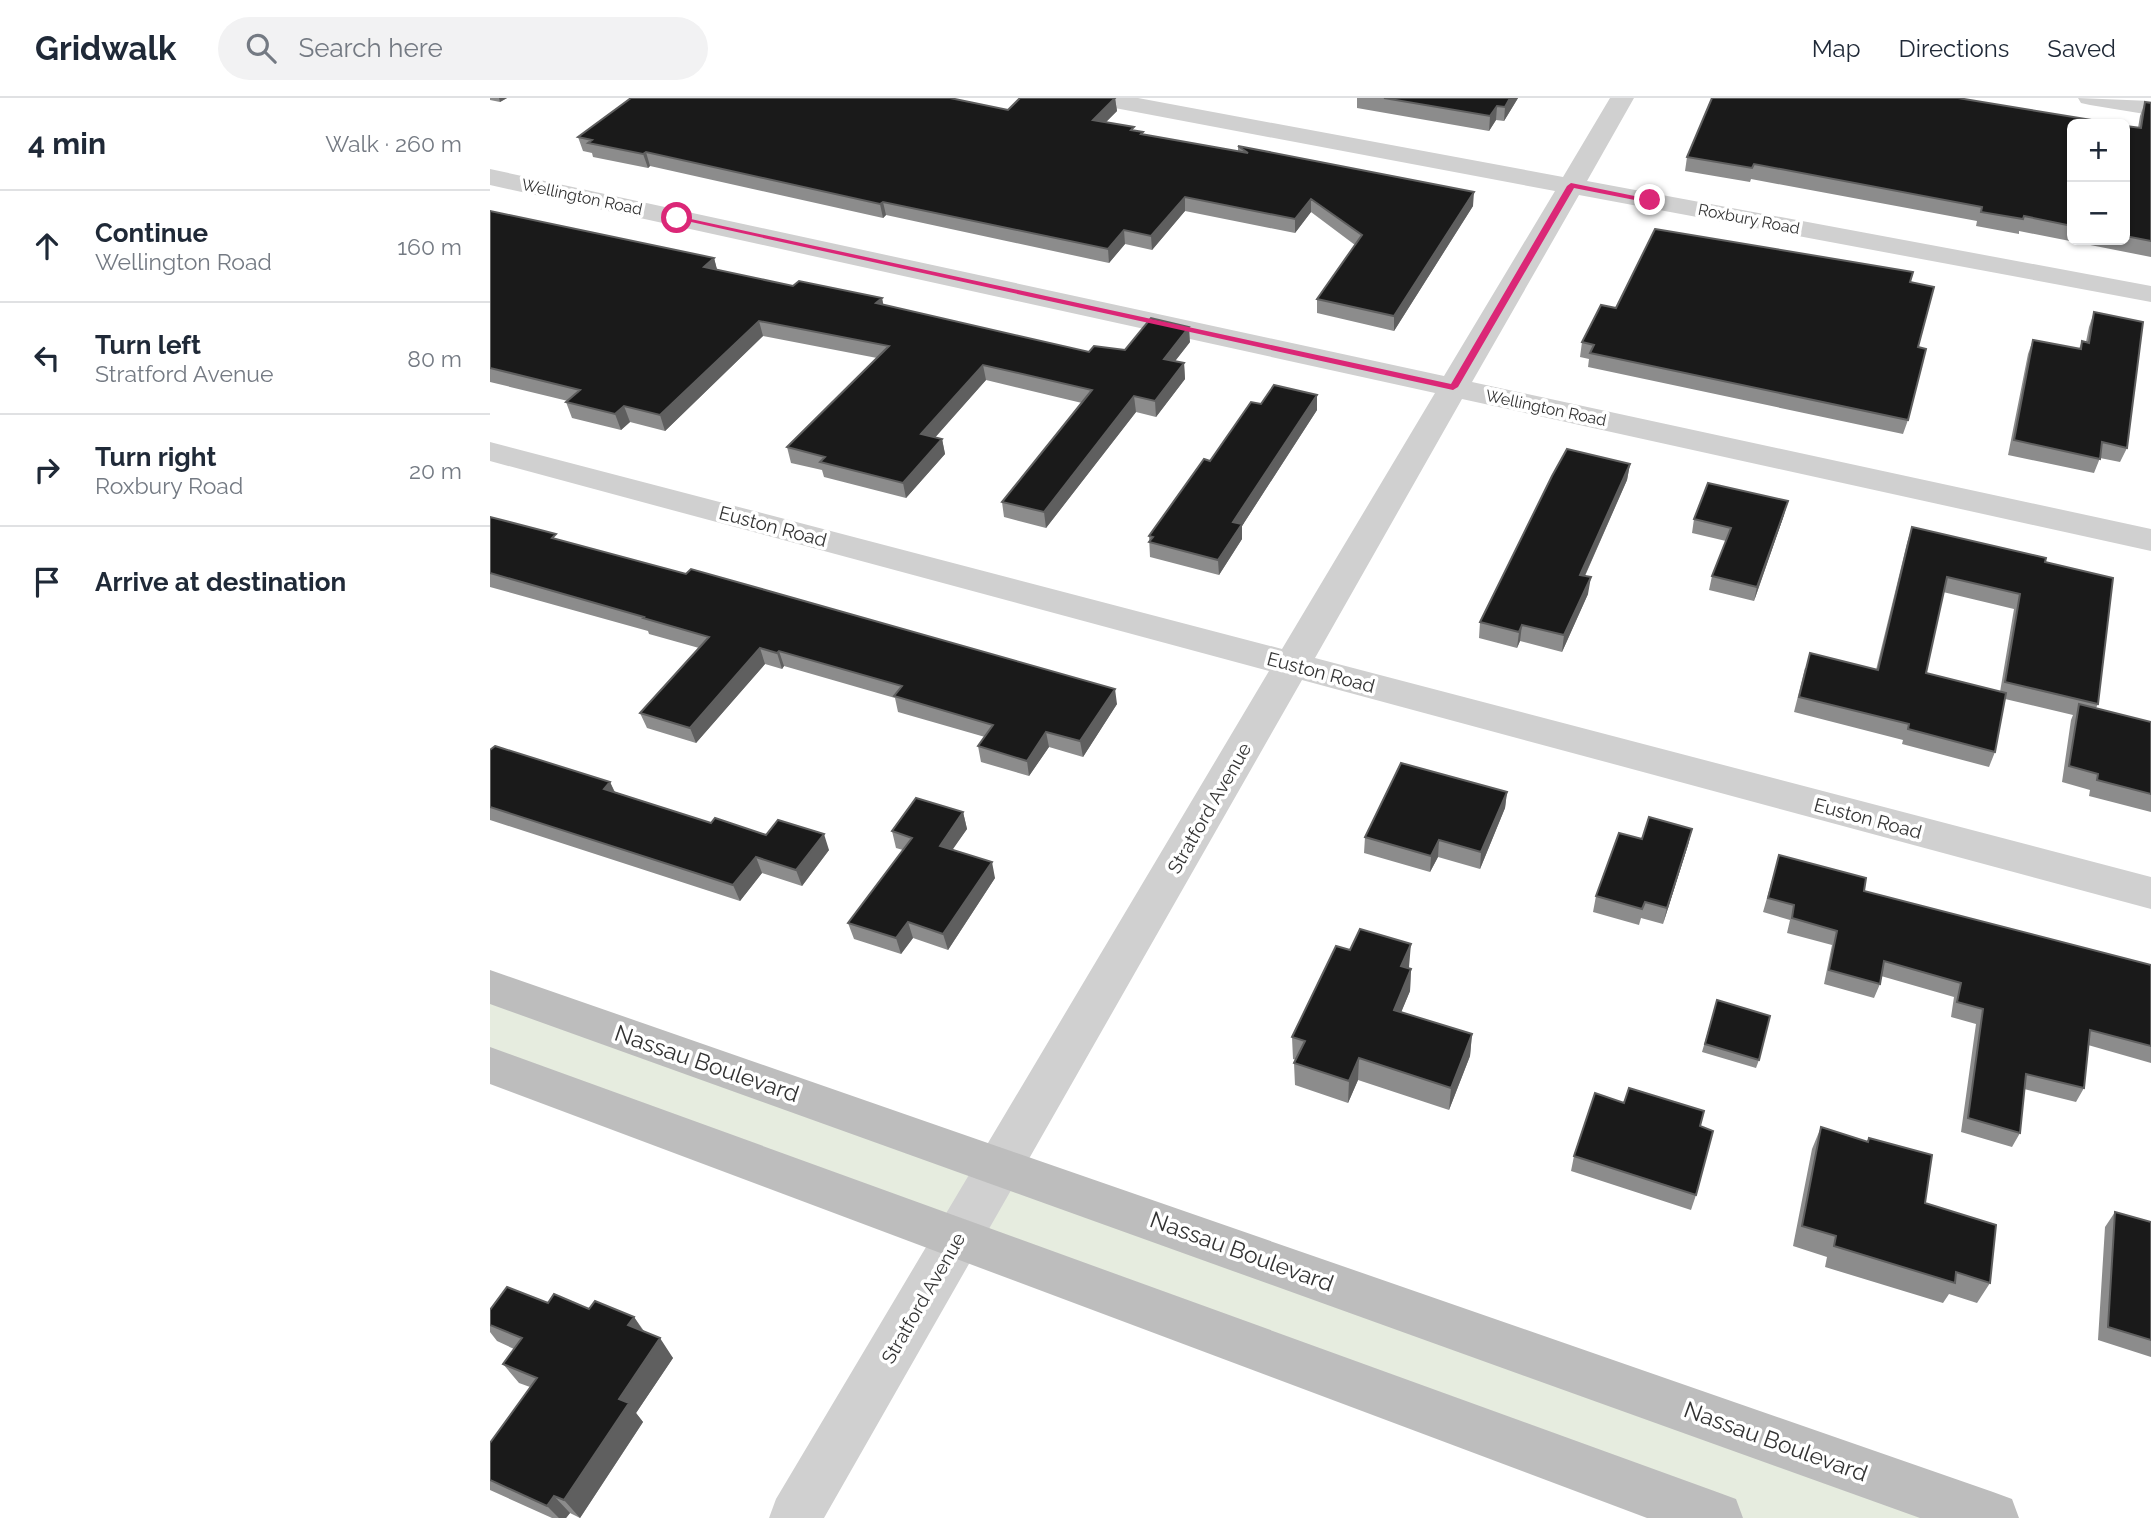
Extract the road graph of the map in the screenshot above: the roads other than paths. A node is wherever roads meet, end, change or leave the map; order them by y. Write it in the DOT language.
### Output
graph roads {
  1 [pos="1100,98"];
  2 [pos="1622,98"];
  3 [pos="2090,98"];
  4 [pos="2151,108"];
  5 [pos="490,177"];
  6 [pos="1571,186"];
  7 [pos="2151,294"];
  8 [pos="1453,387"];
  9 [pos="490,451"];
  10 [pos="2151,541"];
  11 [pos="1292,664"];
  12 [pos="2151,893"];
  13 [pos="490,987"];
  14 [pos="490,1065"];
  15 [pos="1000,1165"];
  16 [pos="958,1237"];
  17 [pos="795,1518"];
  18 [pos="1717,1518"];
  19 [pos="1993,1518"];
  1 -- 6 [label="street, Roxbury Road"];
  2 -- 6 [label="street, Stratford Avenue"];
  3 -- 4 [label="street"];
  5 -- 8 [label="street, Wellington Road"];
  6 -- 7 [label="street, Roxbury Road"];
  6 -- 8 [label="street, Stratford Avenue"];
  8 -- 10 [label="street, Wellington Road"];
  8 -- 11 [label="street, Stratford Avenue"];
  9 -- 11 [label="street, Euston Road"];
  11 -- 12 [label="street, Euston Road"];
  11 -- 15 [label="street, Stratford Avenue"];
  13 -- 15 [label="main road, Nassau Boulevard"];
  14 -- 16 [label="main road"];
  15 -- 16 [label="street, Stratford Avenue"];
  15 -- 19 [label="main road, Nassau Boulevard"];
  16 -- 17 [label="street, Stratford Avenue"];
  16 -- 18 [label="main road"];
}
